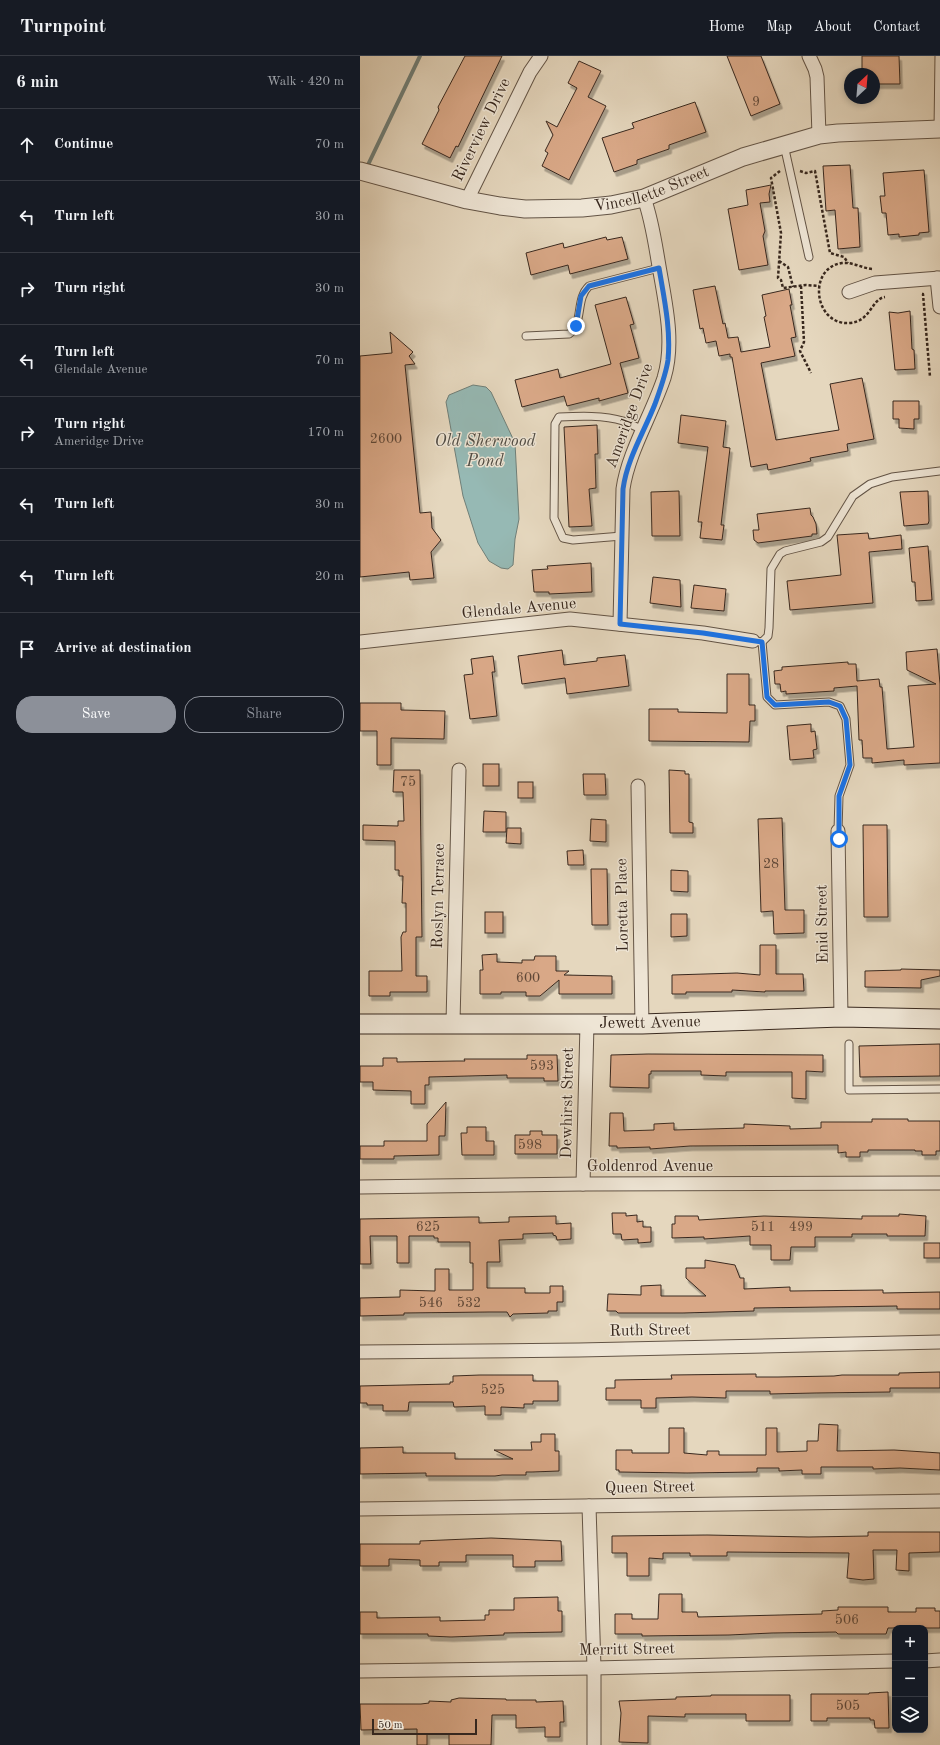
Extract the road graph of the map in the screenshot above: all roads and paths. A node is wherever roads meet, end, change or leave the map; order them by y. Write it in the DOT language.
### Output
graph roads {
  1 [pos="541,56"];
  2 [pos="809,56"];
  3 [pos="939,56"];
  4 [pos="939,129"];
  5 [pos="819,135"];
  6 [pos="784,145"];
  7 [pos="780,166"];
  8 [pos="797,167"];
  9 [pos="366,173"];
  10 [pos="644,198"];
  11 [pos="467,200"];
  12 [pos="809,257"];
  13 [pos="779,261"];
  14 [pos="848,263"];
  15 [pos="659,268"];
  16 [pos="876,269"];
  17 [pos="939,278"];
  18 [pos="801,286"];
  19 [pos="819,286"];
  20 [pos="793,287"];
  21 [pos="849,292"];
  22 [pos="916,294"];
  23 [pos="886,297"];
  24 [pos="940,307"];
  25 [pos="526,336"];
  26 [pos="810,372"];
  27 [pos="930,377"];
  28 [pos="643,430"];
  29 [pos="940,471"];
  30 [pos="622,536"];
  31 [pos="620,624"];
  32 [pos="360,642"];
  33 [pos="757,642"];
  34 [pos="459,770"];
  35 [pos="638,786"];
  36 [pos="838,831"];
  37 [pos="841,1017"];
  38 [pos="940,1019"];
  39 [pos="453,1023"];
  40 [pos="360,1024"];
  41 [pos="587,1024"];
  42 [pos="642,1024"];
  43 [pos="849,1044"];
  44 [pos="940,1089"];
  45 [pos="940,1183"];
  46 [pos="583,1184"];
  47 [pos="360,1187"];
  48 [pos="940,1342"];
  49 [pos="360,1352"];
  50 [pos="940,1501"];
  51 [pos="589,1506"];
  52 [pos="360,1509"];
  53 [pos="940,1660"];
  54 [pos="892,1661"];
  55 [pos="928,1661"];
  56 [pos="594,1668"];
  57 [pos="360,1671"];
  58 [pos="594,1745"];
  1 -- 11 [label="street, Riverview Drive"];
  2 -- 5 [label="street"];
  3 -- 4 [label="lane"];
  4 -- 5 [label="street, Vincellette Street"];
  5 -- 6 [label="street, Vincellette Street"];
  6 -- 10 [label="street, Vincellette Street"];
  6 -- 12 [label="lane"];
  7 -- 13 [label="path"];
  8 -- 14 [label="path"];
  9 -- 11 [label="street, Vincellette Street"];
  10 -- 11 [label="street, Vincellette Street"];
  10 -- 15 [label="street, Ameridge Drive"];
  13 -- 20 [label="path"];
  13 -- 20 [label="path"];
  14 -- 16 [label="path"];
  14 -- 19 [label="path"];
  15 -- 25 [label="lane"];
  15 -- 28 [label="street, Ameridge Drive"];
  17 -- 21 [label="street"];
  17 -- 24 [label="street"];
  18 -- 19 [label="path"];
  18 -- 20 [label="path"];
  18 -- 26 [label="path"];
  19 -- 23 [label="path"];
  22 -- 27 [label="path"];
  28 -- 30 [label="street, Ameridge Drive"];
  28 -- 30 [label="lane"];
  29 -- 33 [label="lane"];
  30 -- 31 [label="street, Ameridge Drive"];
  31 -- 32 [label="street, Glendale Avenue"];
  31 -- 33 [label="street, Glendale Avenue"];
  33 -- 36 [label="lane"];
  34 -- 39 [label="street, Roslyn Terrace"];
  35 -- 42 [label="street, Loretta Place"];
  36 -- 37 [label="street, Enid Street"];
  37 -- 38 [label="main road, Jewett Avenue"];
  37 -- 42 [label="main road, Jewett Avenue"];
  39 -- 40 [label="main road, Jewett Avenue"];
  39 -- 41 [label="main road, Jewett Avenue"];
  41 -- 42 [label="main road, Jewett Avenue"];
  41 -- 46 [label="street, Dewhirst Street"];
  43 -- 44 [label="lane"];
  45 -- 46 [label="street, Goldenrod Avenue"];
  46 -- 47 [label="street, Goldenrod Avenue"];
  48 -- 49 [label="street, Ruth Street"];
  50 -- 51 [label="street, Queen Street"];
  51 -- 52 [label="street, Queen Street"];
  51 -- 56 [label="street"];
  53 -- 55 [label="street"];
  54 -- 56 [label="street, Merritt Street"];
  56 -- 57 [label="street, Merritt Street"];
  56 -- 58 [label="street"];
}
